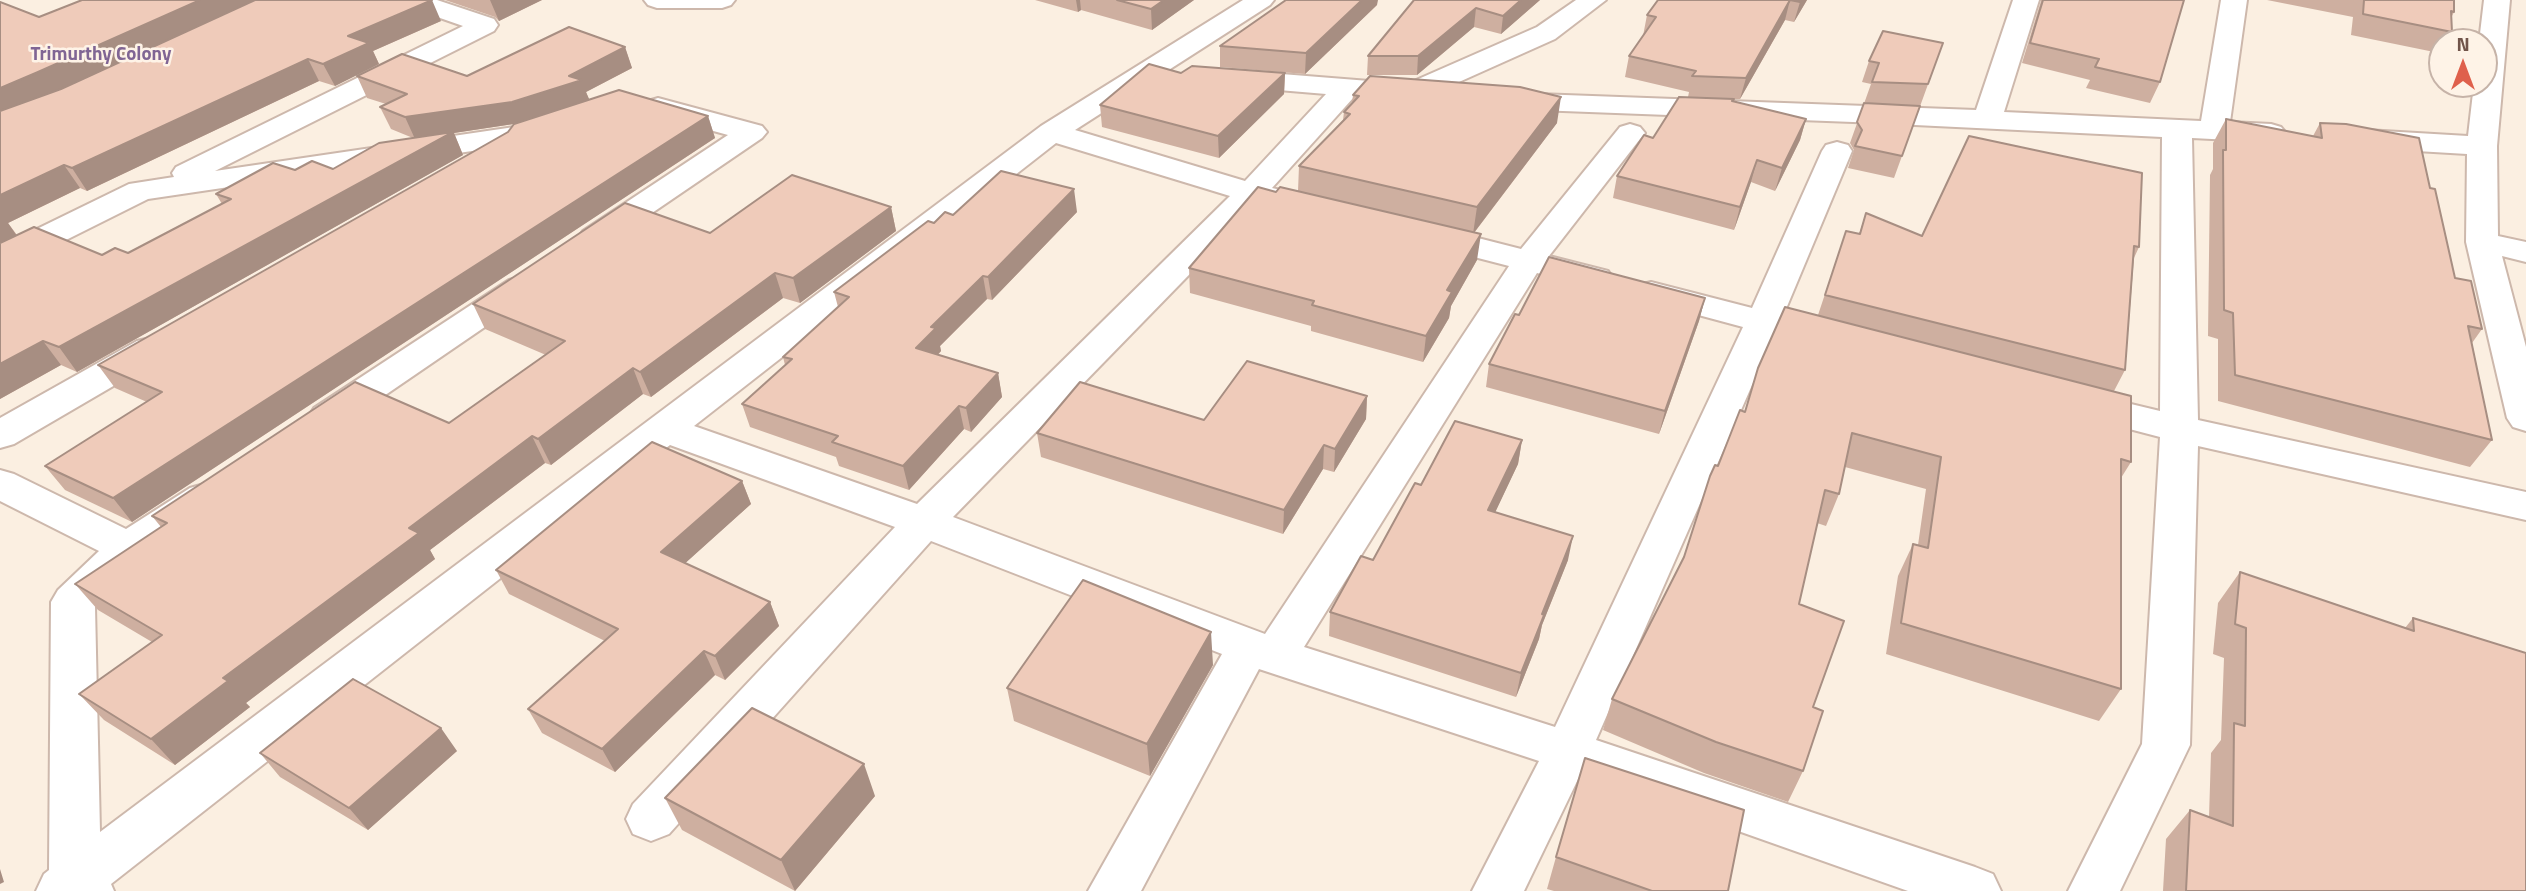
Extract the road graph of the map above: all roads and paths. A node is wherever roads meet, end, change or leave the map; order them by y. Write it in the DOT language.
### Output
graph roads {
  1 [pos="412,0"];
  2 [pos="657,0"];
  3 [pos="722,0"];
  4 [pos="1261,0"];
  5 [pos="1593,0"];
  6 [pos="2025,0"];
  7 [pos="2234,0"];
  8 [pos="2497,0"];
  9 [pos="1149,72"];
  10 [pos="1348,88"];
  11 [pos="1410,93"];
  12 [pos="629,99"];
  13 [pos="578,117"];
  14 [pos="1987,120"];
  15 [pos="2196,129"];
  16 [pos="1051,132"];
  17 [pos="1630,133"];
  18 [pos="526,134"];
  19 [pos="2294,135"];
  20 [pos="2334,137"];
  21 [pos="2482,146"];
  22 [pos="1837,151"];
  23 [pos="454,175"];
  24 [pos="140,191"];
  25 [pos="1251,193"];
  26 [pos="1331,212"];
  27 [pos="1397,228"];
  28 [pos="2482,242"];
  29 [pos="2526,253"];
  30 [pos="0,260"];
  31 [pos="1529,260"];
  32 [pos="1763,321"];
  33 [pos="179,332"];
  34 [pos="1857,346"];
  35 [pos="2045,394"];
  36 [pos="2526,418"];
  37 [pos="664,429"];
  38 [pos="2179,429"];
  39 [pos="0,435"];
  40 [pos="297,436"];
  41 [pos="229,481"];
  42 [pos="0,484"];
  43 [pos="2526,506"];
  44 [pos="924,522"];
  45 [pos="128,548"];
  46 [pos="1262,651"];
  47 [pos="1568,751"];
  48 [pos="651,819"];
  49 [pos="75,888"];
  50 [pos="1114,891"];
  51 [pos="1498,891"];
  52 [pos="1975,891"];
  53 [pos="2094,891"];
  1 -- 24 [label="street"];
  2 -- 3 [label="street"];
  4 -- 9 [label="street"];
  5 -- 11 [label="street"];
  6 -- 14 [label="street"];
  7 -- 15 [label="street"];
  8 -- 21 [label="street"];
  9 -- 10 [label="street"];
  9 -- 16 [label="street"];
  10 -- 11 [label="street"];
  10 -- 25 [label="street"];
  11 -- 14 [label="street"];
  12 -- 40 [label="street"];
  13 -- 18 [label="street"];
  14 -- 15 [label="street"];
  15 -- 19 [label="street"];
  15 -- 38 [label="street"];
  16 -- 25 [label="street"];
  16 -- 37 [label="street"];
  17 -- 31 [label="street"];
  18 -- 23 [label="street"];
  18 -- 24 [label="street"];
  20 -- 21 [label="street"];
  21 -- 28 [label="street"];
  22 -- 32 [label="street"];
  24 -- 30 [label="street"];
  25 -- 26 [label="street"];
  25 -- 44 [label="street"];
  27 -- 31 [label="street"];
  28 -- 29 [label="street"];
  28 -- 36 [label="street"];
  31 -- 32 [label="street"];
  31 -- 46 [label="street"];
  32 -- 34 [label="street"];
  32 -- 47 [label="street"];
  33 -- 39 [label="street"];
  35 -- 38 [label="street"];
  37 -- 44 [label="street"];
  37 -- 49 [label="street"];
  38 -- 43 [label="street"];
  38 -- 53 [label="street"];
  41 -- 45 [label="street"];
  42 -- 45 [label="street"];
  44 -- 46 [label="street"];
  44 -- 48 [label="street"];
  45 -- 49 [label="street"];
  46 -- 47 [label="street"];
  46 -- 50 [label="street"];
  47 -- 51 [label="street"];
  47 -- 52 [label="street"];
}
